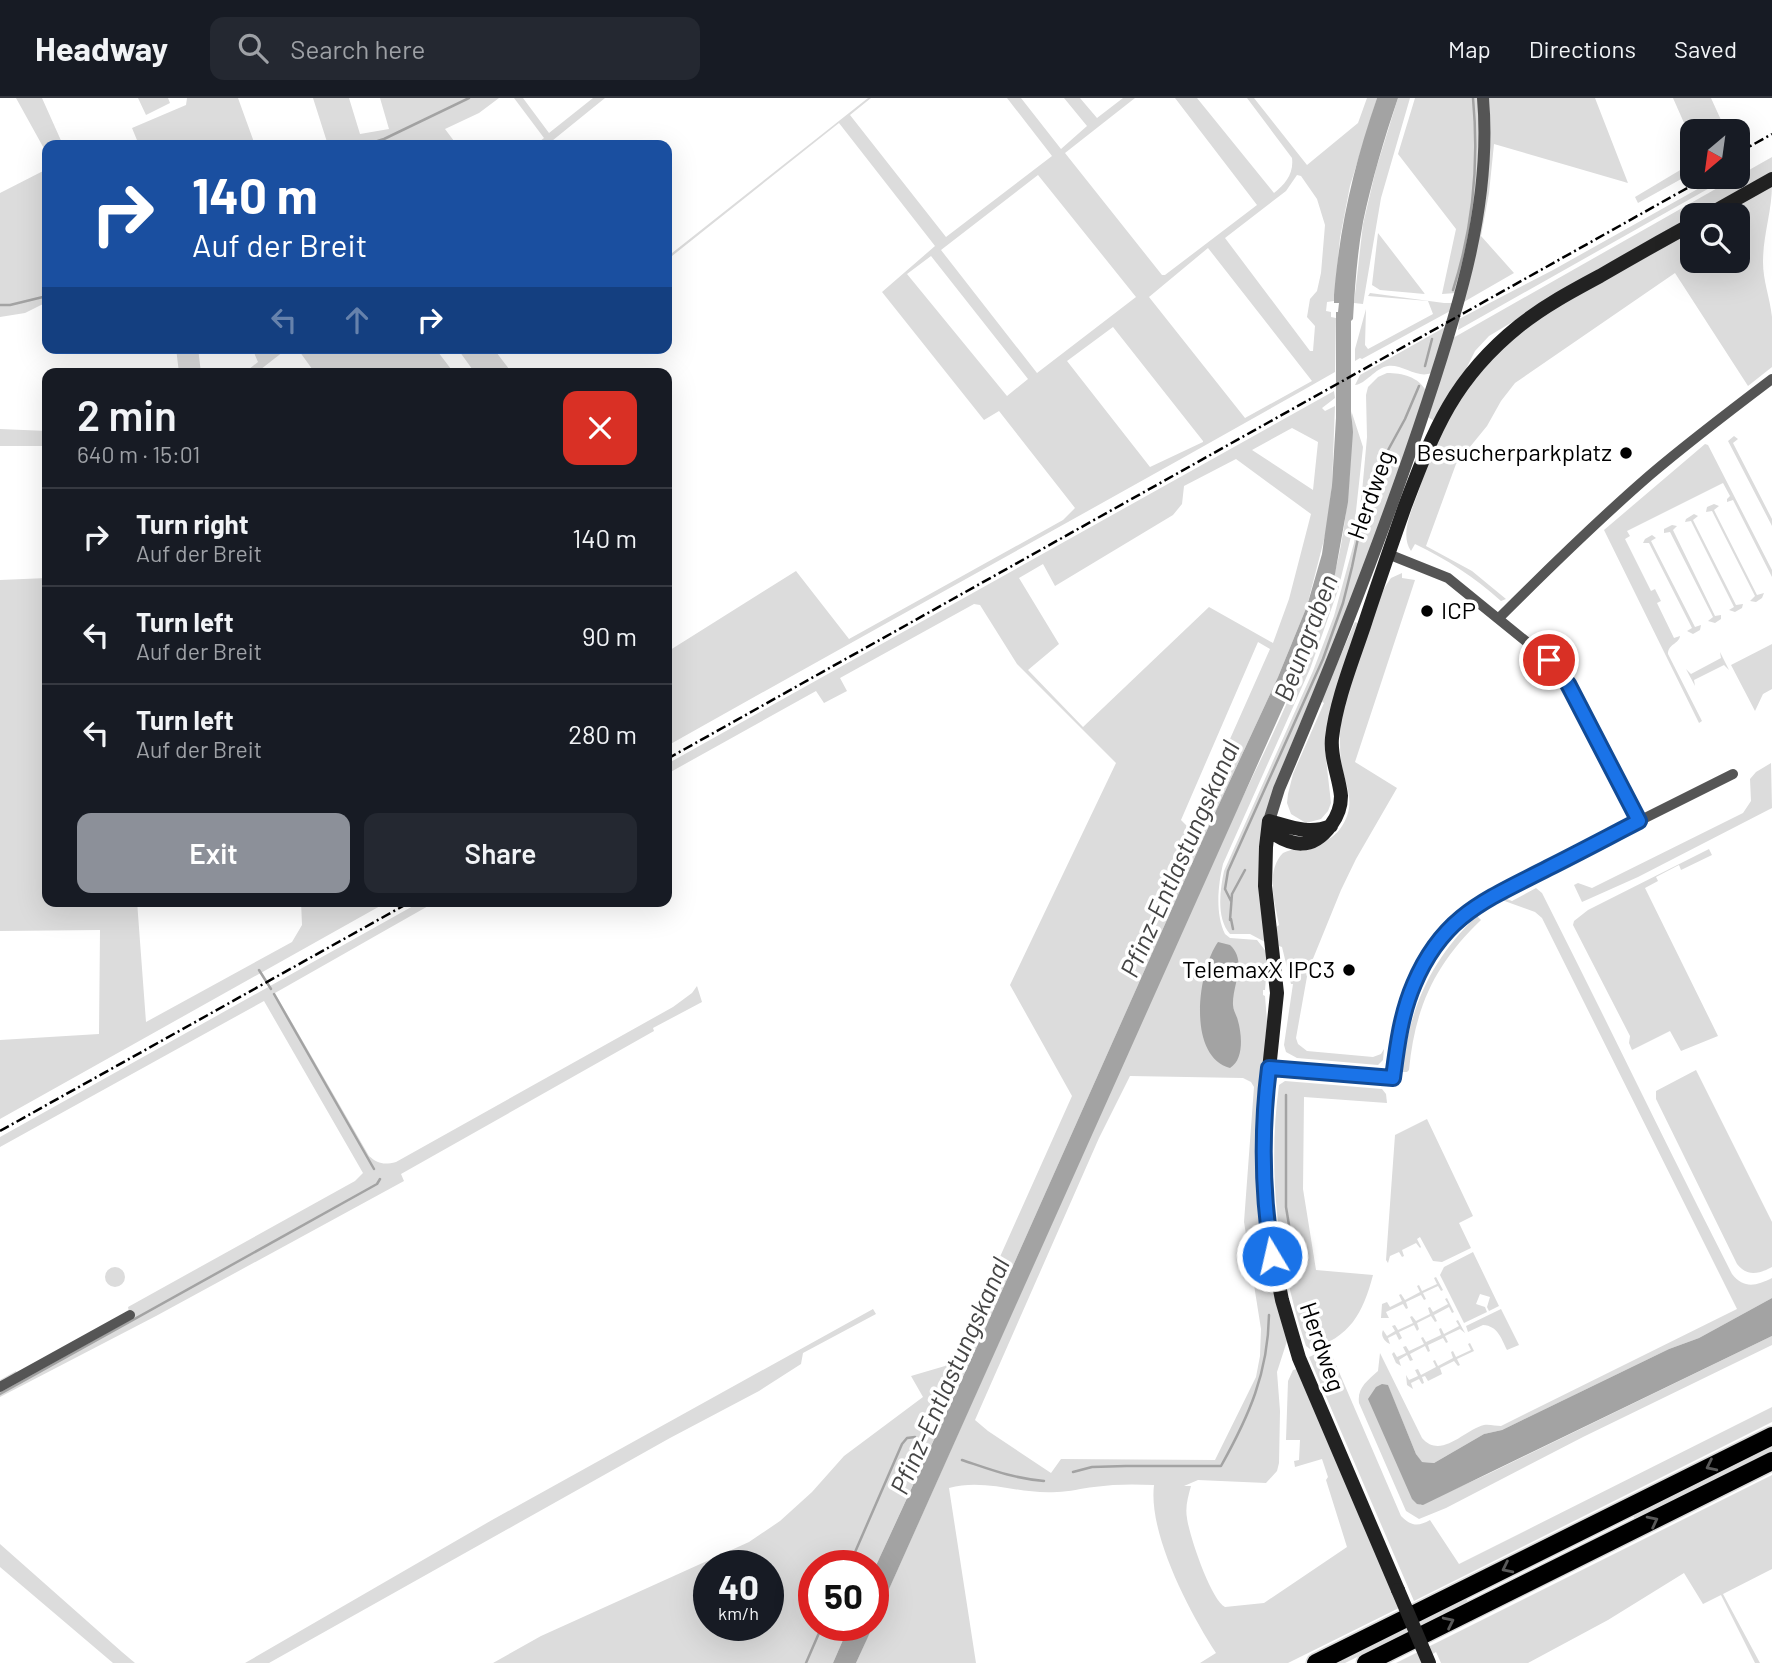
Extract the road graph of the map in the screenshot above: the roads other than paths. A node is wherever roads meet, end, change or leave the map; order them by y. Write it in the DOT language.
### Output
graph roads {
  1 [pos="1483,98"];
  2 [pos="1772,179"];
  3 [pos="1729,203"];
  4 [pos="1680,231"];
  5 [pos="1772,379"];
  6 [pos="1388,554"];
  7 [pos="1499,618"];
  8 [pos="1733,774"];
  9 [pos="1639,821"];
  10 [pos="1331,825"];
  11 [pos="1269,826"];
  12 [pos="1294,844"];
  13 [pos="1265,867"];
  14 [pos="1269,1068"];
  15 [pos="130,1315"];
  16 [pos="0,1387"];
  17 [pos="1772,1436"];
  18 [pos="1772,1461"];
  19 [pos="1316,1663"];
  20 [pos="1366,1663"];
  21 [pos="1429,1663"];
  1 -- 11 [label="street, Herdweg"];
  2 -- 3 [label="main road"];
  4 -- 6 [label="main road"];
  5 -- 7 [label="street"];
  6 -- 7 [label="street"];
  6 -- 10 [label="main road"];
  7 -- 9 [label="street"];
  8 -- 9 [label="street"];
  9 -- 14 [label="street"];
  10 -- 11 [label="main road"];
  10 -- 12 [label="main road"];
  11 -- 12 [label="main road"];
  11 -- 13 [label="main road, Herdweg"];
  12 -- 13 [label="main road"];
  13 -- 14 [label="main road, Herdweg"];
  14 -- 21 [label="main road, Herdweg, bridge"];
  15 -- 16 [label="street"];
  17 -- 19 [label="highway, one-way"];
  20 -- 18 [label="highway, one-way"];
}
